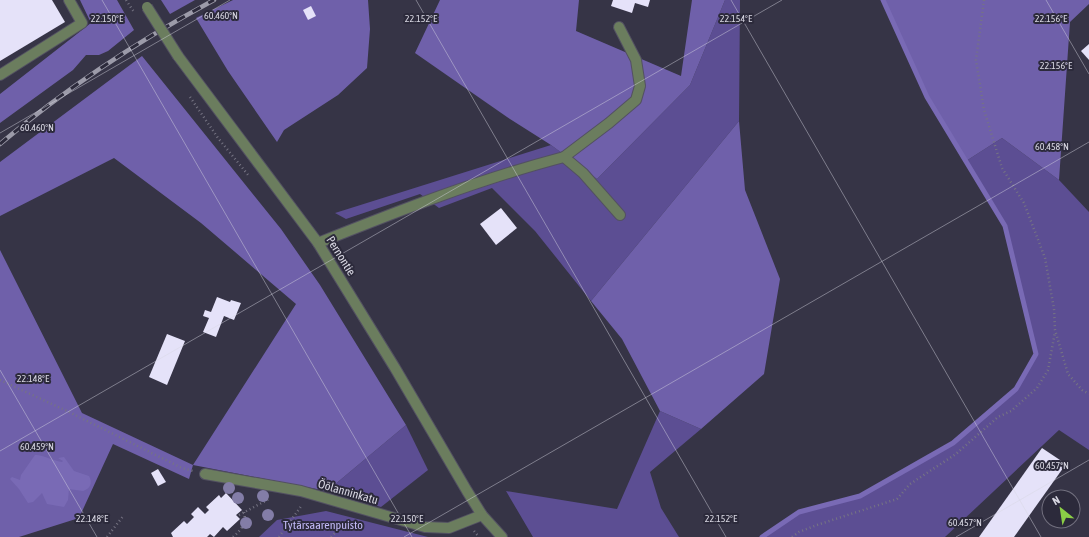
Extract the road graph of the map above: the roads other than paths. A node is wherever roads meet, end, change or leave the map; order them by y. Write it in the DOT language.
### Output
graph roads {
  1 [pos="69,0"];
  2 [pos="145,3"];
  3 [pos="619,27"];
  4 [pos="0,75"];
  5 [pos="564,157"];
  6 [pos="620,215"];
  7 [pos="318,243"];
  8 [pos="205,474"];
  9 [pos="482,514"];
  10 [pos="502,537"];
  1 -- 4 [label="street"];
  2 -- 7 [label="street, Pernontie, bridge"];
  3 -- 5 [label="street"];
  5 -- 6 [label="street"];
  5 -- 7 [label="street"];
  7 -- 9 [label="street, Pernontie"];
  8 -- 9 [label="street, Öölanninkatu"];
  9 -- 10 [label="street, Pernontie"];
}
